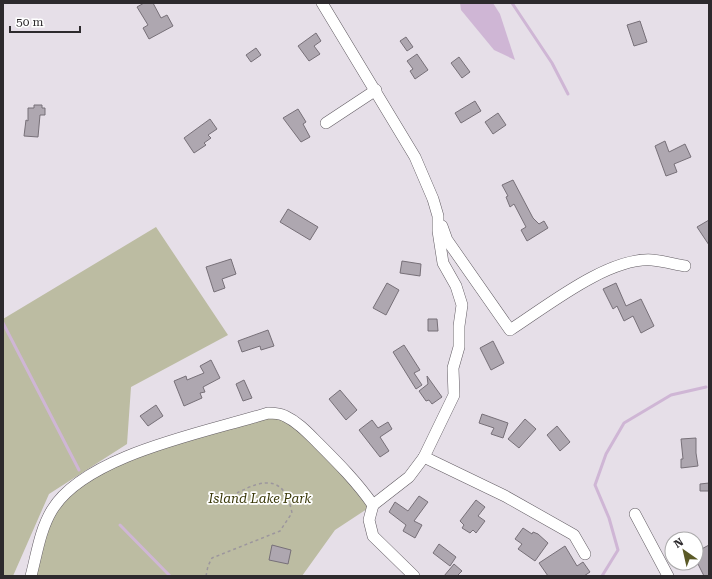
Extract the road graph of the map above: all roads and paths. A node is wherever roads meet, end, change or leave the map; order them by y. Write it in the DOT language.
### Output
graph roads {
  1 [pos="322,3"];
  2 [pos="376,90"];
  3 [pos="326,123"];
  4 [pos="438,216"];
  5 [pos="685,266"];
  6 [pos="424,457"];
  7 [pos="237,494"];
  8 [pos="372,505"];
  9 [pos="635,514"];
  10 [pos="585,554"];
  11 [pos="31,576"];
  12 [pos="206,576"];
  13 [pos="414,576"];
  14 [pos="668,576"];
  1 -- 2 [label="street"];
  2 -- 3 [label="street"];
  2 -- 4 [label="street"];
  4 -- 5 [label="street"];
  4 -- 6 [label="street"];
  6 -- 8 [label="street"];
  6 -- 10 [label="street"];
  7 -- 12 [label="path"];
  8 -- 11 [label="street"];
  8 -- 13 [label="street"];
  9 -- 14 [label="street"];
}
